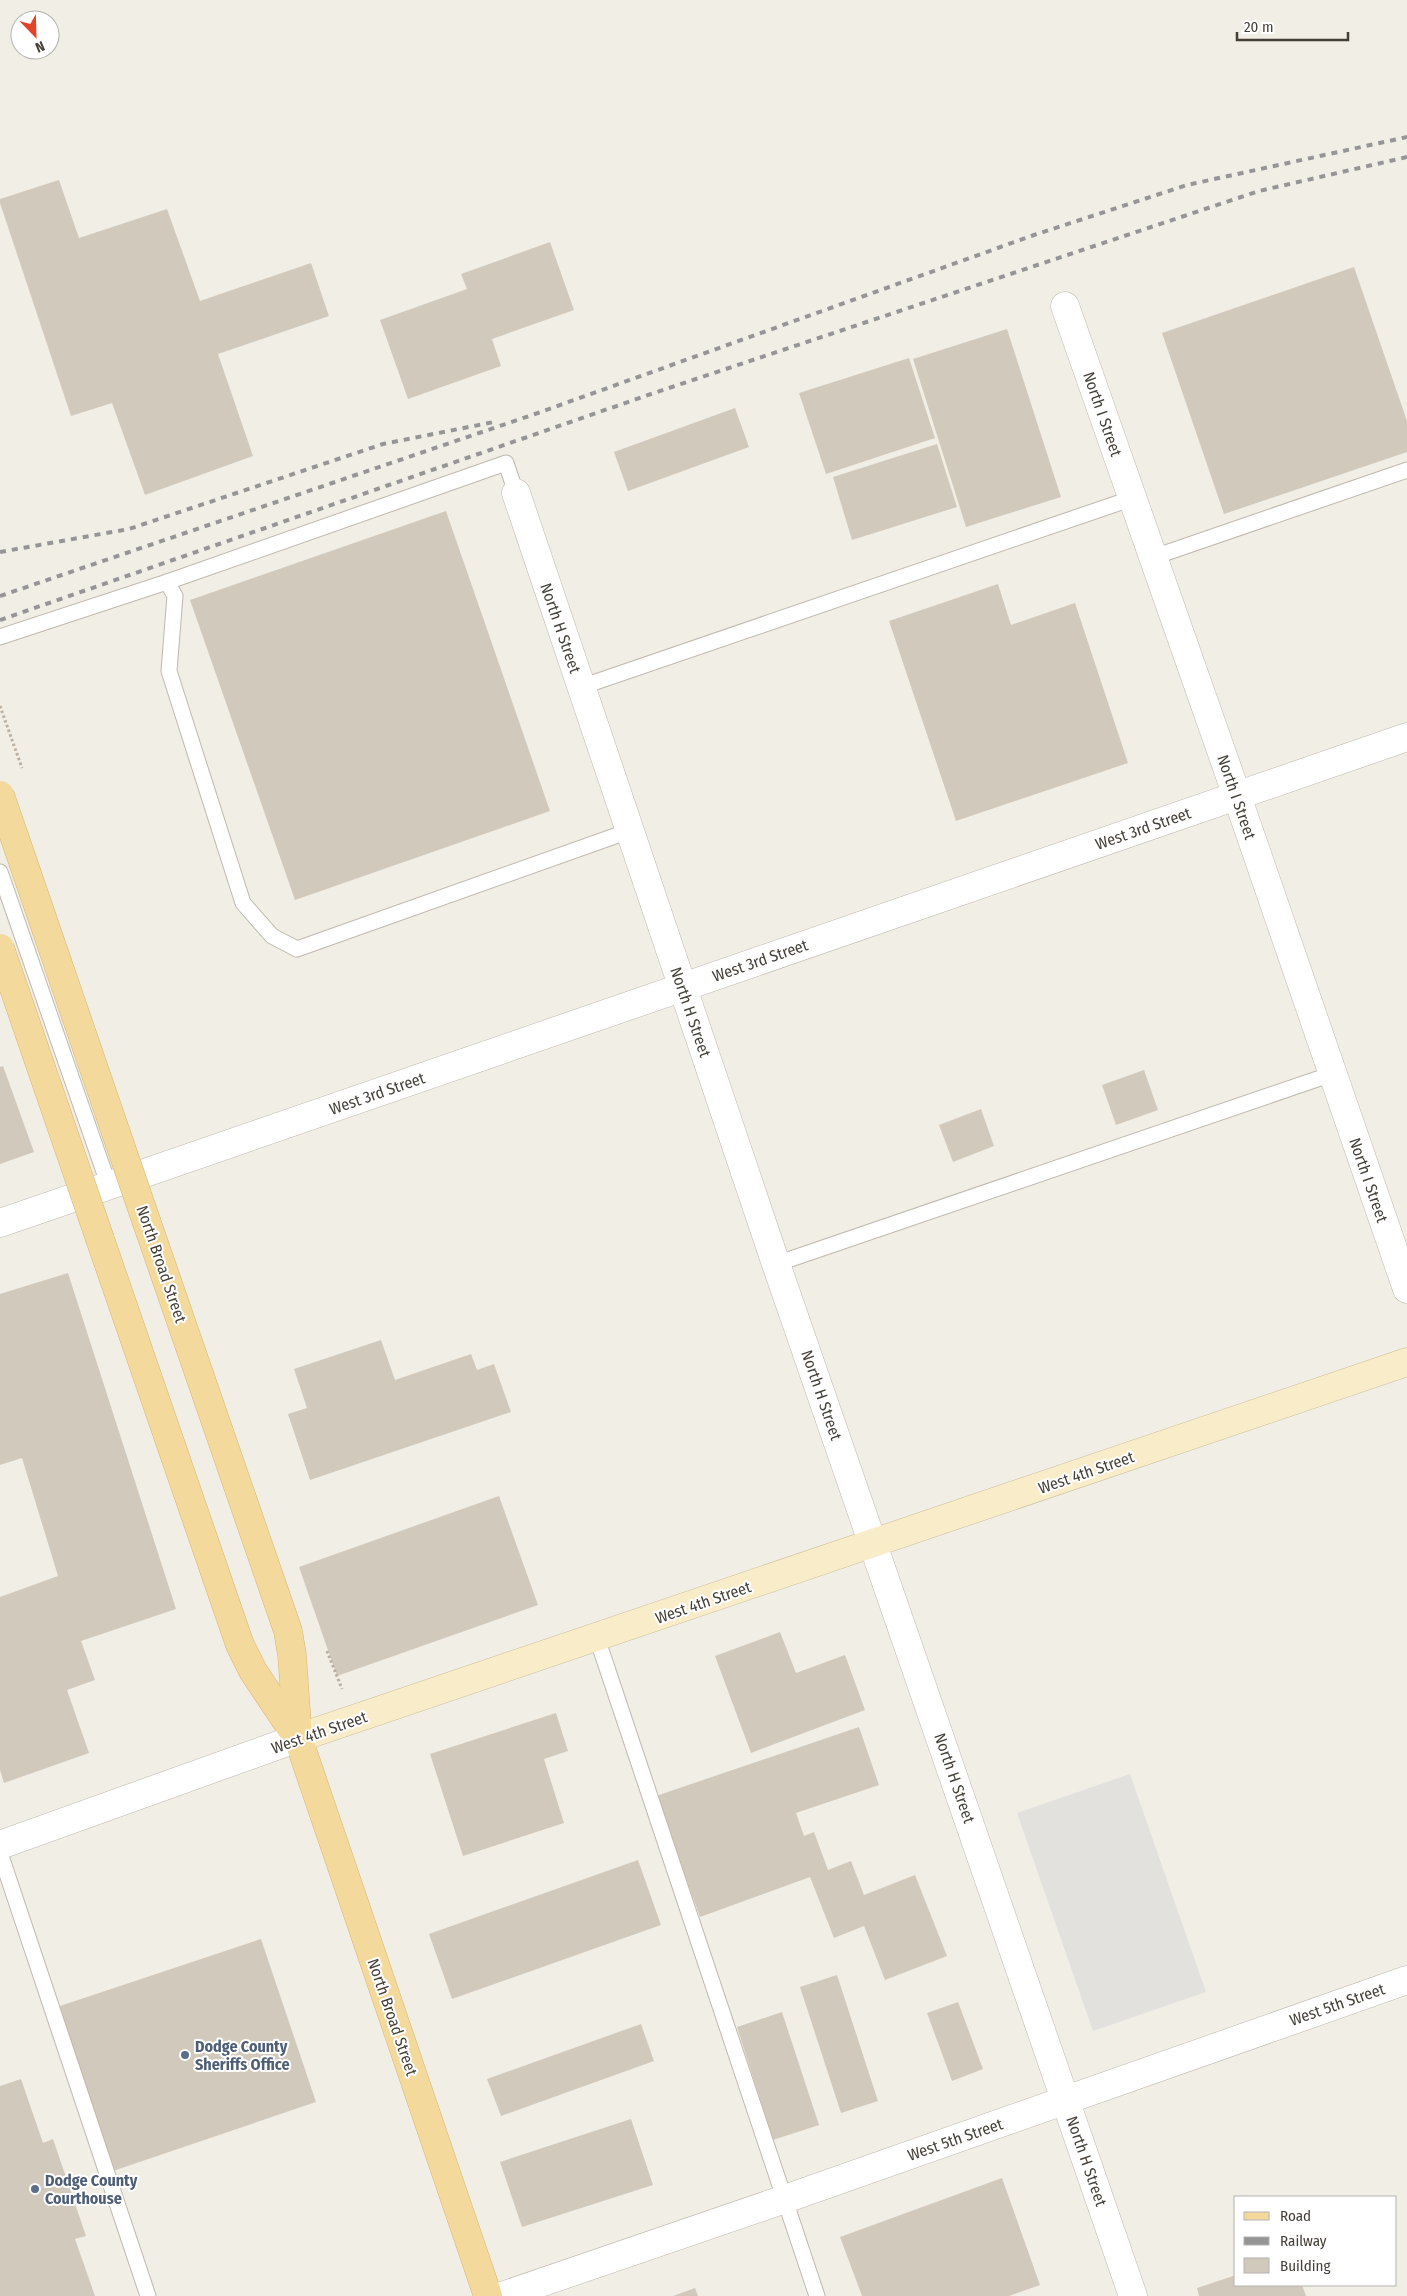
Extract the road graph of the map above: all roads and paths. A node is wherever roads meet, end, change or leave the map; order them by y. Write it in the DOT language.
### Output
graph roads {
  1 [pos="1065,306"];
  2 [pos="1407,470"];
  3 [pos="516,493"];
  4 [pos="1133,498"];
  5 [pos="1154,557"];
  6 [pos="166,582"];
  7 [pos="0,637"];
  8 [pos="581,687"];
  9 [pos="1407,738"];
  10 [pos="0,794"];
  11 [pos="1237,796"];
  12 [pos="629,831"];
  13 [pos="0,872"];
  14 [pos="0,948"];
  15 [pos="682,987"];
  16 [pos="1332,1074"];
  17 [pos="109,1186"];
  18 [pos="0,1223"];
  19 [pos="776,1264"];
  20 [pos="1407,1288"];
  21 [pos="1407,1362"];
  22 [pos="874,1544"];
  23 [pos="597,1638"];
  24 [pos="298,1738"];
  25 [pos="0,1845"];
  26 [pos="0,1853"];
  27 [pos="1407,1980"];
  28 [pos="1066,2100"];
  29 [pos="785,2199"];
  30 [pos="148,2296"];
  31 [pos="488,2296"];
  32 [pos="502,2296"];
  33 [pos="817,2296"];
  34 [pos="1133,2296"];
  1 -- 4 [label="street, North I Street"];
  2 -- 5 [label="lane"];
  3 -- 6 [label="lane"];
  3 -- 8 [label="street, North H Street"];
  4 -- 5 [label="street, North I Street"];
  4 -- 8 [label="lane"];
  5 -- 11 [label="street, North I Street"];
  6 -- 7 [label="lane"];
  6 -- 12 [label="lane"];
  8 -- 12 [label="street, North H Street"];
  9 -- 11 [label="street, West 3rd Street"];
  10 -- 24 [label="main road, North Broad Street, bridge"];
  11 -- 15 [label="street, West 3rd Street"];
  11 -- 16 [label="street, North I Street"];
  12 -- 15 [label="street, North H Street"];
  13 -- 17 [label="lane"];
  14 -- 24 [label="main road, North Broad Street, bridge"];
  15 -- 17 [label="street, West 3rd Street"];
  15 -- 19 [label="street, North H Street"];
  16 -- 19 [label="lane"];
  16 -- 20 [label="street, North I Street"];
  17 -- 18 [label="street, West 3rd Street"];
  19 -- 22 [label="street, North H Street"];
  21 -- 22 [label="street, West 4th Street"];
  22 -- 23 [label="street, West 4th Street"];
  22 -- 28 [label="street, North H Street"];
  23 -- 24 [label="street, West 4th Street"];
  23 -- 29 [label="lane"];
  24 -- 25 [label="street, West 4th Street"];
  24 -- 31 [label="main road, North Broad Street"];
  26 -- 30 [label="lane"];
  27 -- 28 [label="street, West 5th Street"];
  28 -- 29 [label="street, West 5th Street"];
  28 -- 34 [label="street, North H Street"];
  29 -- 32 [label="street, West 5th Street"];
  29 -- 33 [label="lane"];
}
